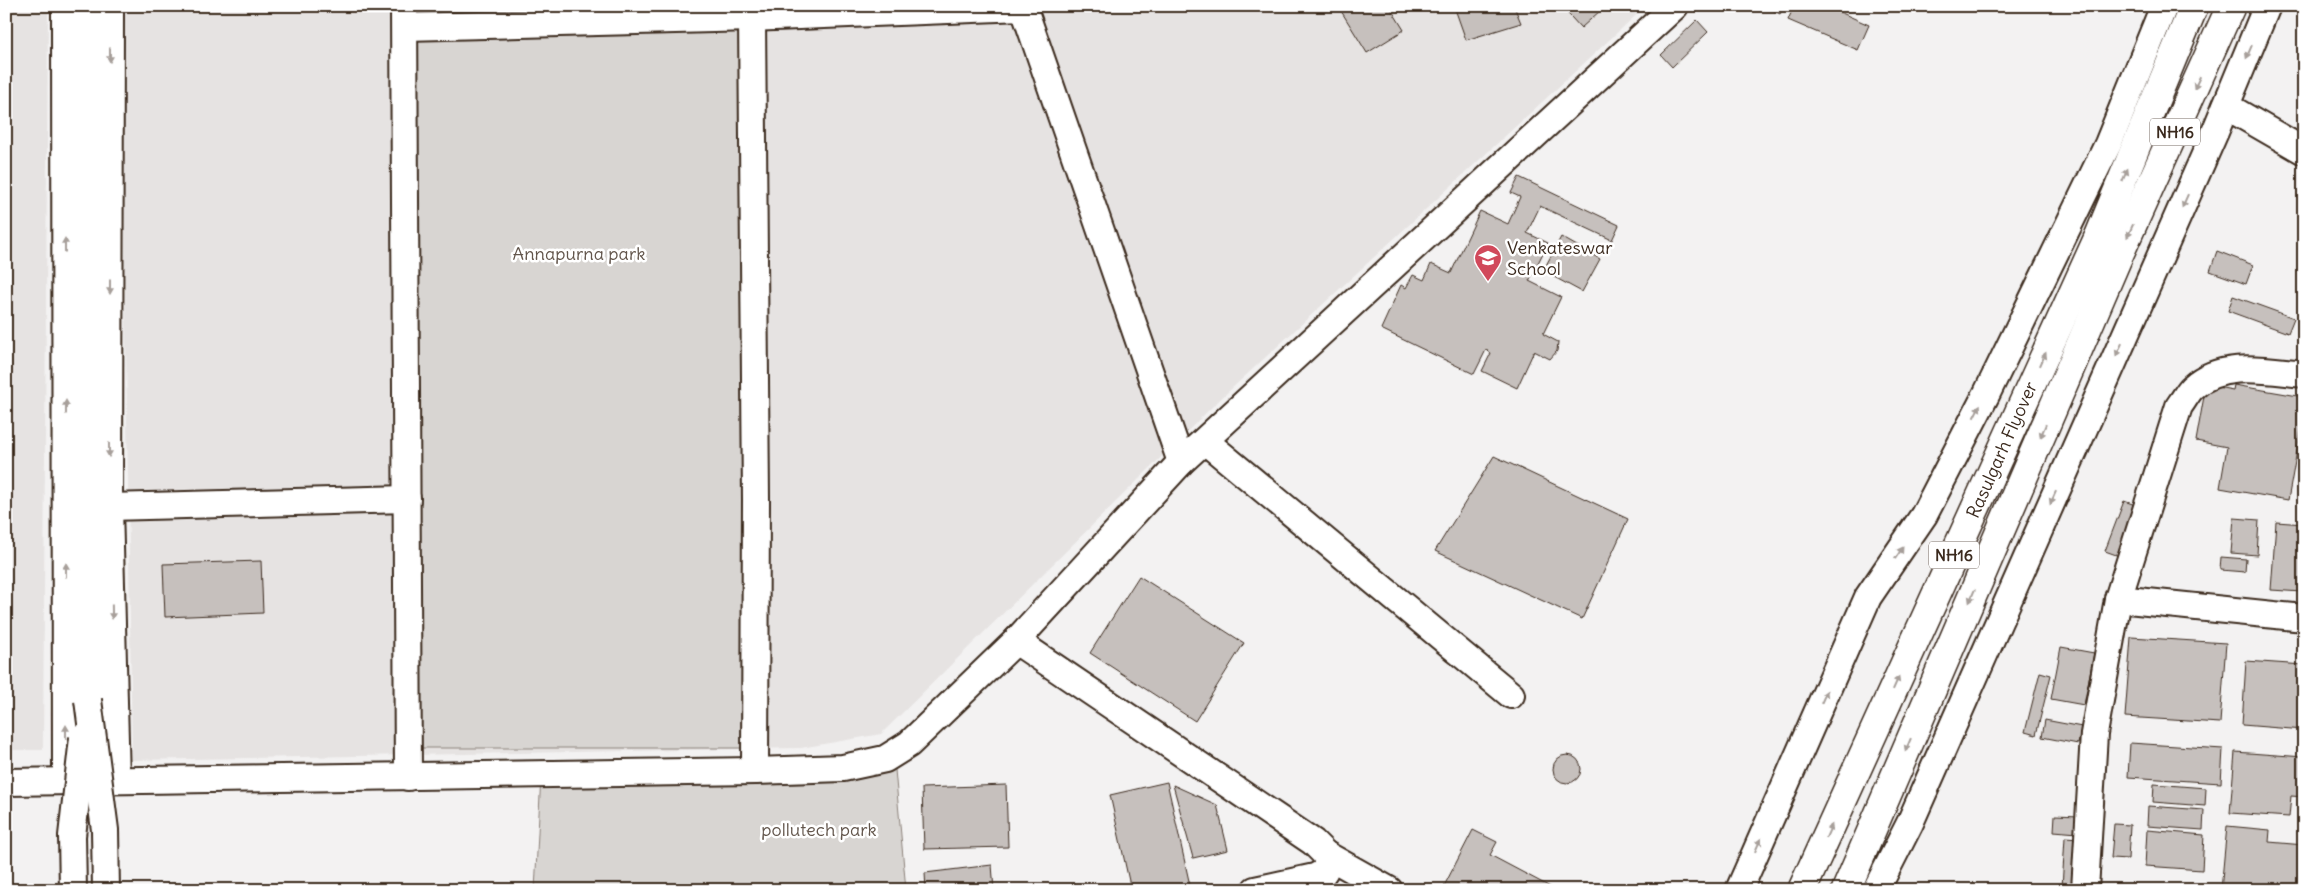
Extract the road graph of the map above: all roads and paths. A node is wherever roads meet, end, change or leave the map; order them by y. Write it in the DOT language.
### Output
graph roads {
  1 [pos="65,6"];
  2 [pos="89,6"];
  3 [pos="110,6"];
  4 [pos="1675,6"];
  5 [pos="2164,6"];
  6 [pos="2194,6"];
  7 [pos="2231,6"];
  8 [pos="2267,6"];
  9 [pos="1023,7"];
  10 [pos="405,17"];
  11 [pos="752,18"];
  12 [pos="2226,106"];
  13 [pos="2304,151"];
  14 [pos="2304,374"];
  15 [pos="1204,441"];
  16 [pos="1182,462"];
  17 [pos="407,499"];
  18 [pos="109,506"];
  19 [pos="2118,599"];
  20 [pos="2304,618"];
  21 [pos="1016,641"];
  22 [pos="1511,695"];
  23 [pos="88,700"];
  24 [pos="755,771"];
  25 [pos="408,777"];
  26 [pos="116,780"];
  27 [pos="66,781"];
  28 [pos="6,782"];
  29 [pos="1325,854"];
  30 [pos="1805,882"];
  31 [pos="73,890"];
  32 [pos="106,890"];
  33 [pos="1255,890"];
  34 [pos="1389,890"];
  35 [pos="1739,890"];
  36 [pos="1846,890"];
  37 [pos="1876,890"];
  38 [pos="2085,890"];
  27 -- 1 [label="street, one-way"];
  2 -- 23 [label="street"];
  3 -- 18 [label="street, one-way"];
  4 -- 15 [label="street"];
  35 -- 5 [label="street, one-way"];
  30 -- 6 [label="highway, Rasulgarh Flyover / NH16, one-way"];
  7 -- 36 [label="highway, Rasulgarh Flyover / NH16, one-way"];
  8 -- 12 [label="street, one-way"];
  9 -- 11 [label="street"];
  9 -- 16 [label="street"];
  10 -- 11 [label="street"];
  10 -- 17 [label="street"];
  11 -- 24 [label="street"];
  12 -- 13 [label="street"];
  12 -- 37 [label="street, one-way"];
  14 -- 19 [label="street"];
  15 -- 16 [label="street"];
  15 -- 22 [label="street"];
  16 -- 21 [label="street"];
  17 -- 18 [label="street"];
  17 -- 25 [label="street"];
  18 -- 26 [label="street, one-way"];
  19 -- 20 [label="street"];
  19 -- 38 [label="street"];
  21 -- 24 [label="street"];
  21 -- 29 [label="street"];
  23 -- 31 [label="street, bridge"];
  23 -- 32 [label="street, bridge"];
  24 -- 25 [label="street"];
  25 -- 26 [label="street"];
  26 -- 27 [label="street"];
  27 -- 28 [label="street"];
  29 -- 33 [label="street"];
  29 -- 34 [label="street"];
}
